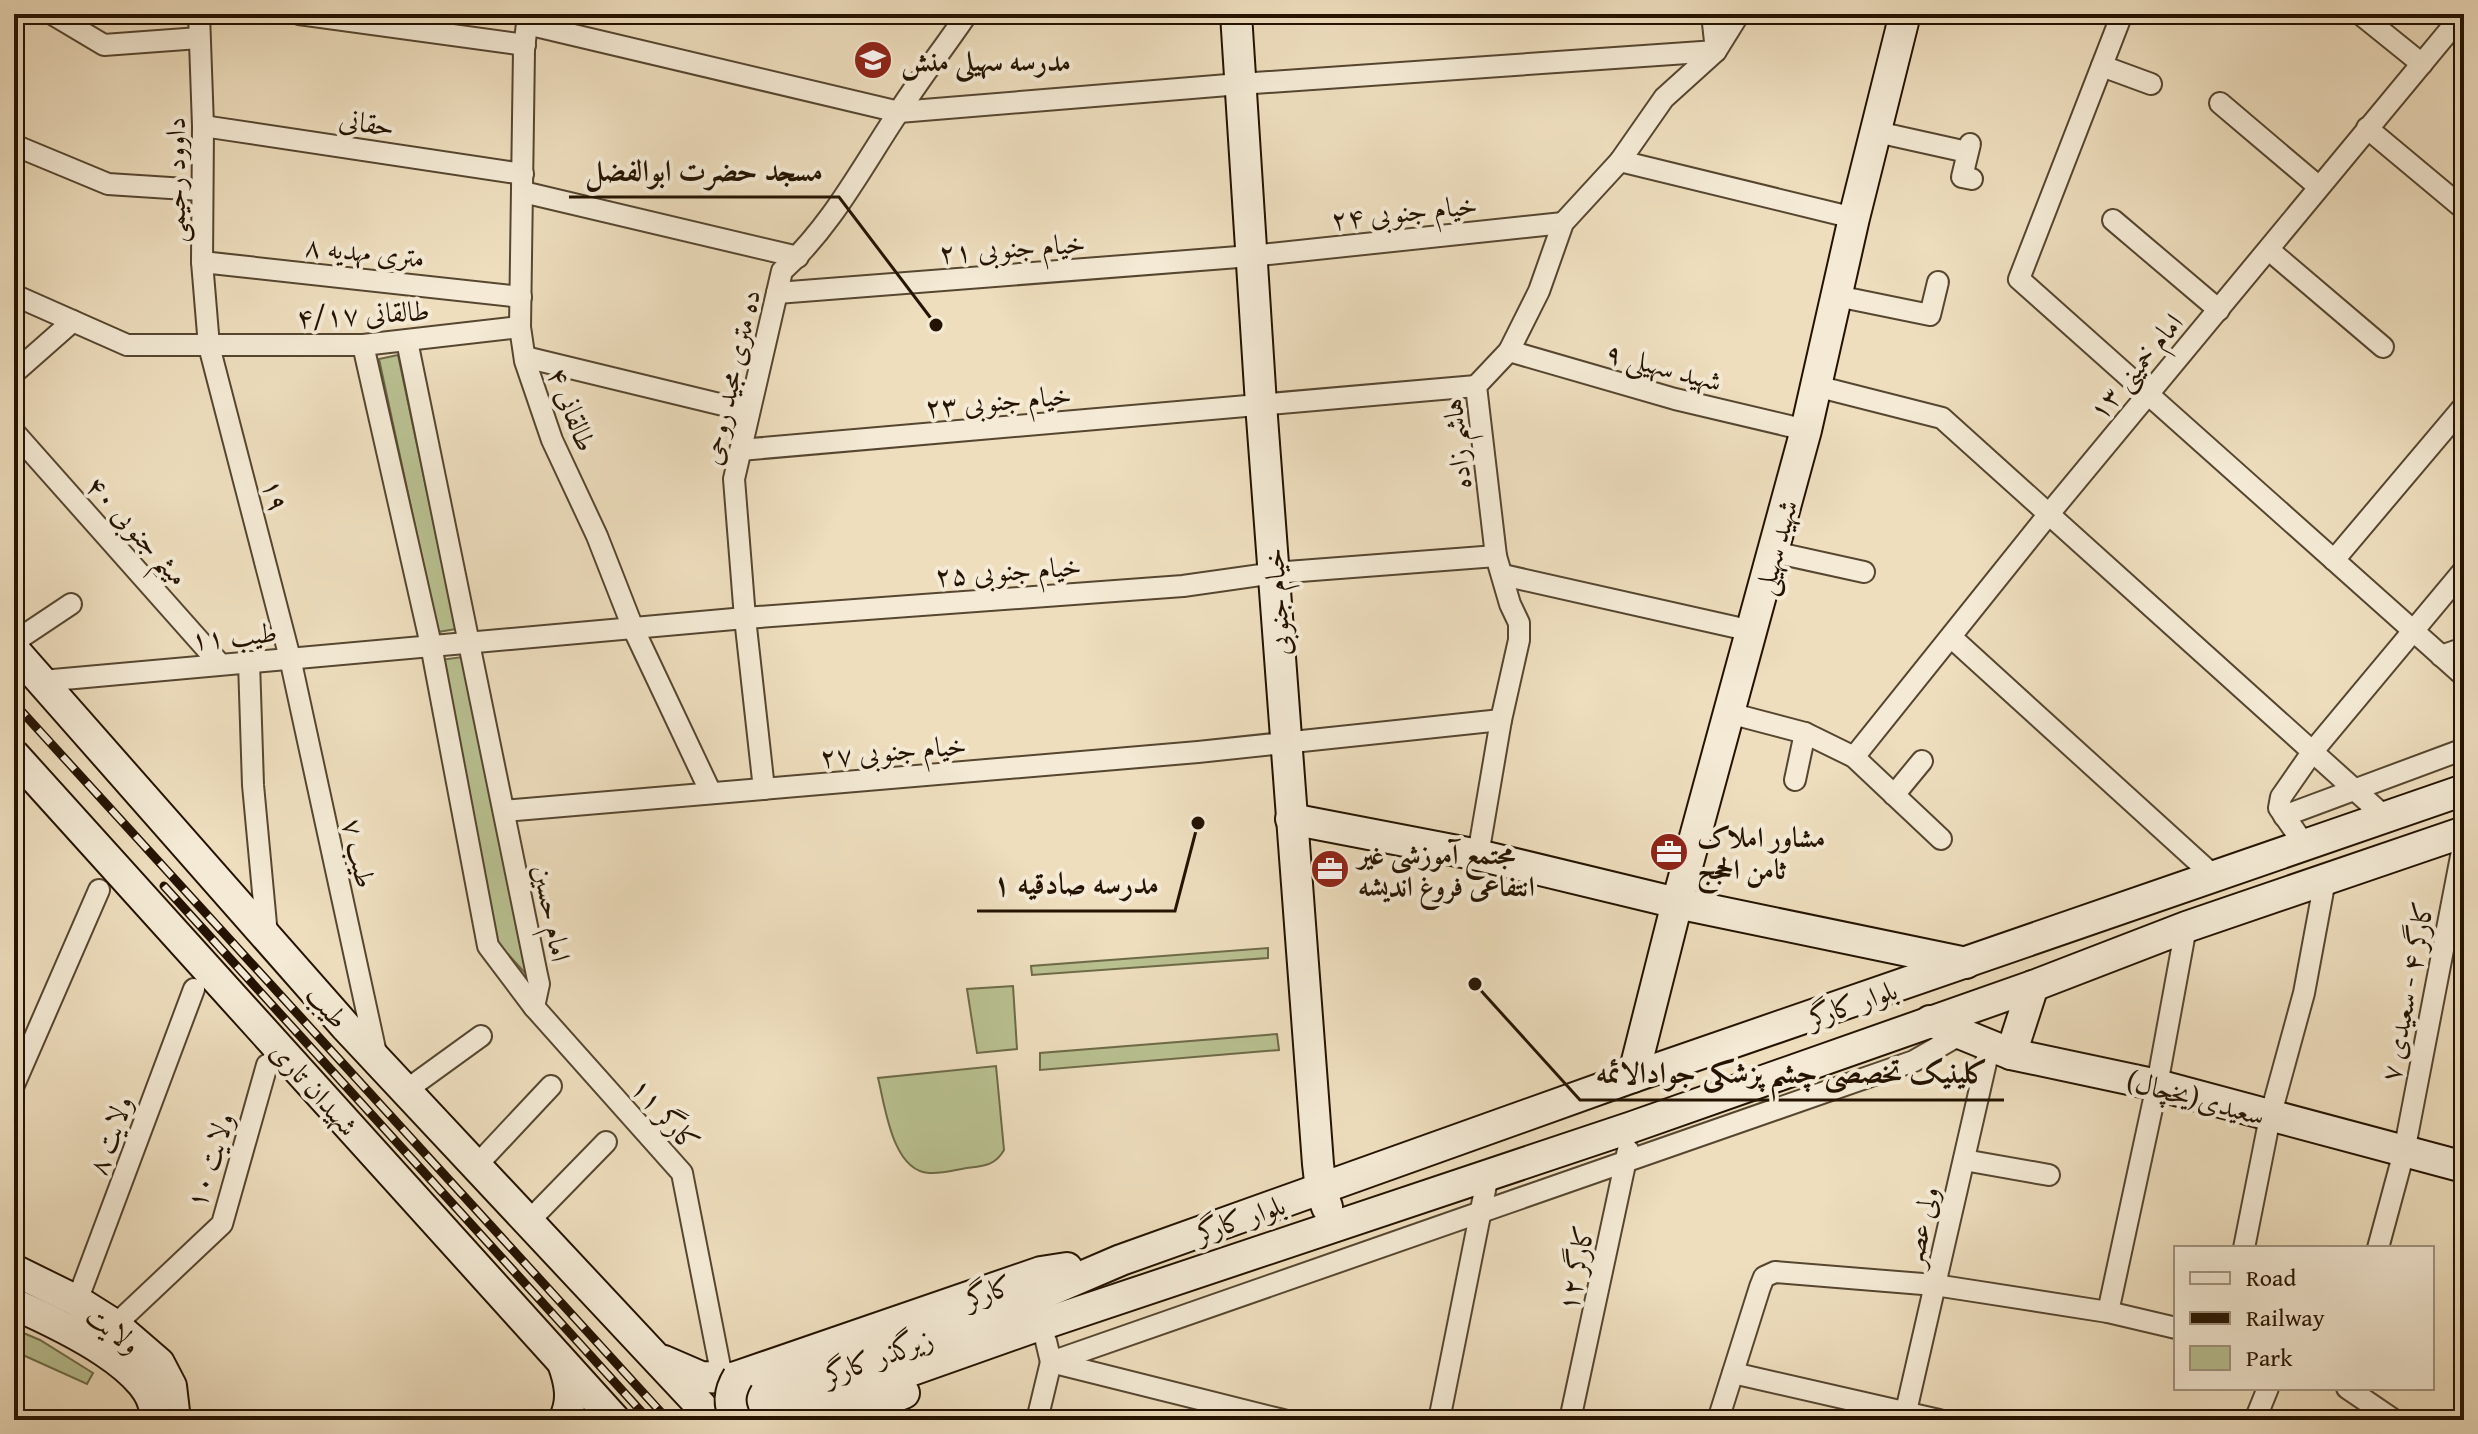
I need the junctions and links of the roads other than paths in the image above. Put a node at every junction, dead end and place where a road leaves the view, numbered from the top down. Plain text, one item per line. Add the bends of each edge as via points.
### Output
1 (52, 14) edge
2 (199, 14) edge
3 (299, 14) edge
4 (967, 14) edge
5 (1236, 14) edge
6 (1712, 14) edge
7 (1739, 14) edge
8 (1905, 14) edge
9 (2122, 14) edge
10 (2360, 14) edge
11 (2463, 14) edge
12 (527, 28) edge
13 (199, 38) junction
14 (1716, 51) junction
15 (2422, 64) junction
16 (2102, 66) junction
17 (1240, 84) junction
18 (2151, 84) dead end
19 (2220, 103) dead end
20 (899, 112) junction
21 (203, 126) junction
22 (2367, 128) junction
23 (1877, 132) junction
24 (14, 145) edge
25 (1620, 161) junction
26 (1972, 179) dead end
27 (523, 183) junction
28 (2319, 187) junction
29 (201, 190) junction
30 (2464, 209) edge
31 (1854, 218) junction
32 (2113, 220) dead end
33 (1563, 223) junction
34 (2269, 250) junction
35 (1251, 256) junction
36 (798, 257) junction
37 (202, 262) junction
38 (1938, 282) dead end
39 (777, 293) junction
40 (14, 295) edge
41 (1837, 296) junction
42 (521, 297) junction
43 (2219, 310) junction
44 (73, 321) junction
45 (520, 327) junction
46 (407, 341) junction
47 (363, 345) junction
48 (209, 346) junction
49 (2383, 347) dead end
50 (1509, 351) junction
51 (525, 357) junction
52 (14, 373) edge
53 (1476, 386) junction
54 (1816, 386) junction
55 (2146, 395) junction
56 (1261, 404) junction
57 (2464, 406) edge
58 (748, 411) junction
59 (1806, 430) junction
60 (14, 432) edge
61 (740, 450) junction
62 (2048, 515) junction
63 (1773, 552) junction
64 (2334, 560) junction
65 (1500, 565) junction
66 (2464, 570) edge
67 (1864, 572) dead end
68 (1274, 573) junction
69 (71, 604) dead end
70 (745, 618) junction
71 (633, 628) junction
72 (1752, 631) junction
73 (2413, 631) junction
74 (1951, 637) junction
75 (14, 642) edge
76 (470, 642) junction
77 (431, 645) junction
78 (2464, 648) edge
79 (14, 650) edge
80 (2441, 656) junction
81 (290, 658) junction
82 (249, 662) junction
83 (220, 664) junction
84 (2464, 676) edge
85 (42, 681) junction
86 (1729, 713) junction
87 (1501, 720) junction
88 (1805, 733) junction
89 (1285, 741) junction
90 (2464, 749) edge
91 (2313, 751) junction
92 (14, 755) edge
93 (1854, 757) junction
94 (1922, 761) dead end
95 (1795, 780) dead end
96 (764, 789) junction
97 (2355, 789) junction
98 (2464, 790) edge
99 (711, 793) junction
100 (1894, 795) junction
101 (504, 811) junction
102 (2284, 816) junction
103 (2385, 817) junction
104 (1291, 819) junction
105 (2464, 832) edge
106 (1941, 839) dead end
107 (2464, 841) edge
108 (2304, 844) junction
109 (1478, 855) junction
110 (2216, 878) junction
111 (2325, 880) junction
112 (99, 890) dead end
113 (1677, 903) junction
114 (2186, 927) junction
115 (267, 935) junction
116 (1969, 963) junction
117 (2033, 986) junction
118 (194, 989) dead end
119 (534, 1007) junction
120 (1930, 1021) junction
121 (1961, 1034) junction
122 (481, 1036) dead end
123 (2000, 1050) junction
124 (377, 1061) junction
125 (267, 1065) dead end
126 (1633, 1077) junction
127 (14, 1085) edge
128 (2157, 1085) junction
129 (551, 1086) dead end
130 (405, 1091) junction
131 (2270, 1117) junction
132 (1632, 1127) junction
133 (606, 1142) dead end
134 (2404, 1152) junction
135 (1964, 1160) junction
136 (1627, 1161) junction
137 (476, 1166) junction
138 (2464, 1167) edge
139 (1488, 1175) junction
140 (2049, 1175) dead end
141 (1321, 1190) junction
142 (1481, 1212) junction
143 (528, 1222) junction
144 (1334, 1227) junction
145 (2244, 1246) edge
146 (2379, 1246) edge
147 (1121, 1260) junction
148 (14, 1270) edge
149 (1935, 1285) junction
150 (77, 1301) junction
151 (14, 1304) edge
152 (2108, 1312) junction
153 (115, 1325) junction
154 (2174, 1328) edge
155 (1035, 1334) junction
156 (652, 1354) junction
157 (563, 1363) junction
158 (150, 1371) junction
159 (1733, 1373) junction
160 (2267, 1390) edge
161 (2349, 1390) edge
162 (730, 1400) edge
163 (860, 1413) edge
164 (1905, 1416) edge
165 (2384, 1418) edge
166 (155, 1420) edge
167 (173, 1420) edge
168 (564, 1420) edge
169 (614, 1420) edge
170 (771, 1420) edge
171 (834, 1420) edge
172 (1037, 1420) edge
173 (1283, 1420) edge
174 (1439, 1420) edge
175 (1570, 1420) edge
176 (1718, 1420) edge
177 (1939, 1420) edge
178 (2255, 1420) edge

1 - 13 street via 104,45
2 - 13 street, داوود رحیمی
3 - 12 street
4 - 20 street, ده متری مجید روحی
5 - 17 street, خیام جنوبی
6 - 14 street
7 - 14 street, هاشم زاده
8 - 23 street, شهید سهیلی
9 - 16 street
10 - 15 street
11 - 15 street, امام خمینی ۱۳
12 - 20 street
12 - 27 street, طالقانی ۴
13 - 21 street, داوود رحیمی
14 - 17 street
14 - 25 street, هاشم زاده via 1664,98
15 - 22 street, امام خمینی ۱۳
16 - 18 street
16 - 55 street via 2019,279
17 - 20 street
17 - 35 street, خیام جنوبی
19 - 28 street
20 - 36 street, ده متری مجید روحی via 840,204
21 - 27 street, حقانی
21 - 29 street, داوود رحیمی
22 - 28 street, امام خمینی ۱۳
22 - 30 street
23 - 26 street via 1968,148 1962,177
23 - 31 street, شهید سهیلی
24 - 29 street via 108,184
25 - 31 street
25 - 33 street, هاشم زاده
27 - 36 street, حقانی via 656,224
27 - 42 street, طالقانی ۴
28 - 34 street, امام خمینی ۱۳
29 - 37 street, داوود رحیمی
31 - 41 street, شهید سهیلی
32 - 43 street
33 - 35 street, خیام جنوبی ۲۴
33 - 50 street, هاشم زاده via 1539,291
34 - 43 street, امام خمینی ۱۳
34 - 49 street
35 - 39 street, خیام جنوبی ۲۱
35 - 56 street, خیام جنوبی
36 - 39 street, ده متری مجید روحی via 782,271
37 - 42 street, ۸ متری مهدیه
37 - 48 street, داوود رحیمی
38 - 41 street via 1930,315
39 - 58 street, ده متری مجید روحی
40 - 44 street, طالقانی ۴/۱۷
41 - 54 street, شهید سهیلی
42 - 45 street, طالقانی ۴
43 - 55 street, امام خمینی ۱۳
44 - 48 street, طالقانی ۴/۱۷ via 127,345
44 - 52 street
45 - 46 street, طالقانی ۴/۱۷
45 - 51 street, طالقانی ۴
46 - 47 street, طالقانی ۴/۱۷
46 - 76 street, امام حسین
47 - 48 street, طالقانی ۴/۱۷
47 - 77 street, امام حسین
48 - 81 street, ۱۹
50 - 53 street, هاشم زاده
50 - 59 street, شهید سهیلی ۹
51 - 58 street
51 - 71 street, طالقانی ۴ via 552,440
53 - 56 street, خیام جنوبی ۲۳
53 - 65 street, هاشم زاده
54 - 59 street, شهید سهیلی
54 - 62 street via 1942,418
55 - 62 street, امام خمینی ۱۳
55 - 64 street
56 - 61 street, خیام جنوبی ۲۳
56 - 68 street, خیام جنوبی
57 - 64 street
58 - 61 street, ده متری مجید روحی
59 - 63 street, شهید سهیلی
60 - 83 street, میثم جنوبی ۴۰
61 - 70 street, ده متری مجید روحی via 734,479
62 - 74 street, امام خمینی ۱۳
62 - 91 street
63 - 67 street
63 - 72 street, شهید سهیلی
64 - 73 street
65 - 68 street, خیام جنوبی ۲۵
65 - 72 street, خیام جنوبی ۲۵
65 - 87 street, هاشم زاده via 1519,623
66 - 73 street
68 - 70 street, خیام جنوبی ۲۵ via 1183,586
68 - 89 street, خیام جنوبی
69 - 75 street
70 - 71 street, خیام جنوبی ۲۵
70 - 96 street, ده متری مجید روحی
71 - 76 street, طیب ۱۱
71 - 99 street, طالقانی ۴
72 - 86 street, شهید سهیلی
73 - 80 street
73 - 91 street
74 - 93 street, امام خمینی ۱۳
74 - 110 street
76 - 77 street, طیب ۱۱
76 - 101 street, امام حسین
77 - 81 street, طیب ۱۱
77 - 119 street, امام حسین via 488,946
78 - 80 street
79 - 85 street, طیب
80 - 84 street
81 - 82 street, طیب ۱۱
81 - 124 street, طیب ۷
82 - 83 street, طیب ۱۱
82 - 115 street via 253,785
83 - 85 street, طیب ۱۱
85 - 115 street, طیب
86 - 88 street
86 - 113 street, شهید سهیلی
87 - 89 street, خیام جنوبی ۲۷
87 - 109 street, هاشم زاده
88 - 93 street
88 - 95 street
89 - 96 street, خیام جنوبی ۲۷
89 - 104 street, خیام جنوبی
90 - 97 street
91 - 97 street
91 - 102 street via 2281,797
92 - 157 street, شهیدان تاری
93 - 100 street
94 - 100 street
96 - 99 street, خیام جنوبی ۲۷
97 - 102 street
97 - 103 street
98 - 103 street, بلوار کارگر
99 - 101 street, خیام جنوبی ۲۷
100 - 106 street
101 - 119 street, امام حسین via 539,984
102 - 108 street
103 - 108 street, بلوار کارگر
104 - 109 street
104 - 141 street, خیام جنوبی
105 - 111 street, بلوار کارگر
107 - 134 street, کارگر ۴ - سعیدی ۷
108 - 110 street, بلوار کارگر
109 - 113 street
110 - 116 street, بلوار کارگر
111 - 114 street, بلوار کارگر
111 - 131 street via 2304,993
112 - 127 street
113 - 116 street
113 - 126 street, شهید سهیلی
114 - 117 street, بلوار کارگر
114 - 128 street
115 - 124 street, طیب
116 - 126 street, بلوار کارگر
117 - 120 street, بلوار کارگر
117 - 123 street
118 - 150 street, ولایت ۸
119 - 162 street, کارگر ۱۱ via 682,1173
120 - 121 street, سعیدی(یخچال)
120 - 132 street, بلوار کارگر
121 - 123 street, سعیدی(یخچال)
121 - 136 street via 1914,1061
122 - 130 street
123 - 128 street, سعیدی(یخچال)
123 - 135 street, ولی عصر
124 - 130 street, طیب
125 - 153 street, ولایت ۱۰ via 222,1224
126 - 141 street, بلوار کارگر
128 - 131 street, سعیدی(یخچال)
128 - 152 street
129 - 137 street
130 - 137 street, طیب
131 - 134 street, سعیدی(یخچال)
131 - 145 street
132 - 136 street, کارگر ۱۲
132 - 139 street, بلوار کارگر
133 - 143 street
134 - 138 street, سعیدی(یخچال)
134 - 146 street, کارگر ۴ - سعیدی ۷
135 - 140 street
135 - 149 street, ولی عصر
136 - 142 street
136 - 175 street, کارگر ۱۲
137 - 143 street, طیب
139 - 142 street
139 - 144 street, بلوار کارگر
141 - 144 street, خیام جنوبی
141 - 147 street, بلوار کارگر
142 - 155 street
142 - 174 street
143 - 156 street, طیب
144 - 155 street, بلوار کارگر via 1071,1315
147 - 155 street, بلوار کارگر
147 - 162 street, کارگر via 1041,1272
148 - 150 street, ولایت
149 - 152 street
149 - 159 street via 1775,1272 1764,1277
149 - 164 street, ولی عصر
150 - 153 street, ولایت
151 - 158 street, ولایت
152 - 154 street
153 - 158 street, ولایت
155 - 162 street, زیرگذر کارگر
155 - 163 street
155 - 170 street, زیرگذر کارگر
155 - 172 street
155 - 173 street
156 - 162 street via 701,1377
156 - 162 street, طیب via 691,1395
157 - 168 street via 570,1395
157 - 169 street, شهیدان تاری
158 - 166 street, ولایت
158 - 167 street, ولایت via 171,1386
159 - 164 street
159 - 176 street
160 - 178 street
161 - 165 street
163 - 171 street
164 - 177 street
166 - 167 street

